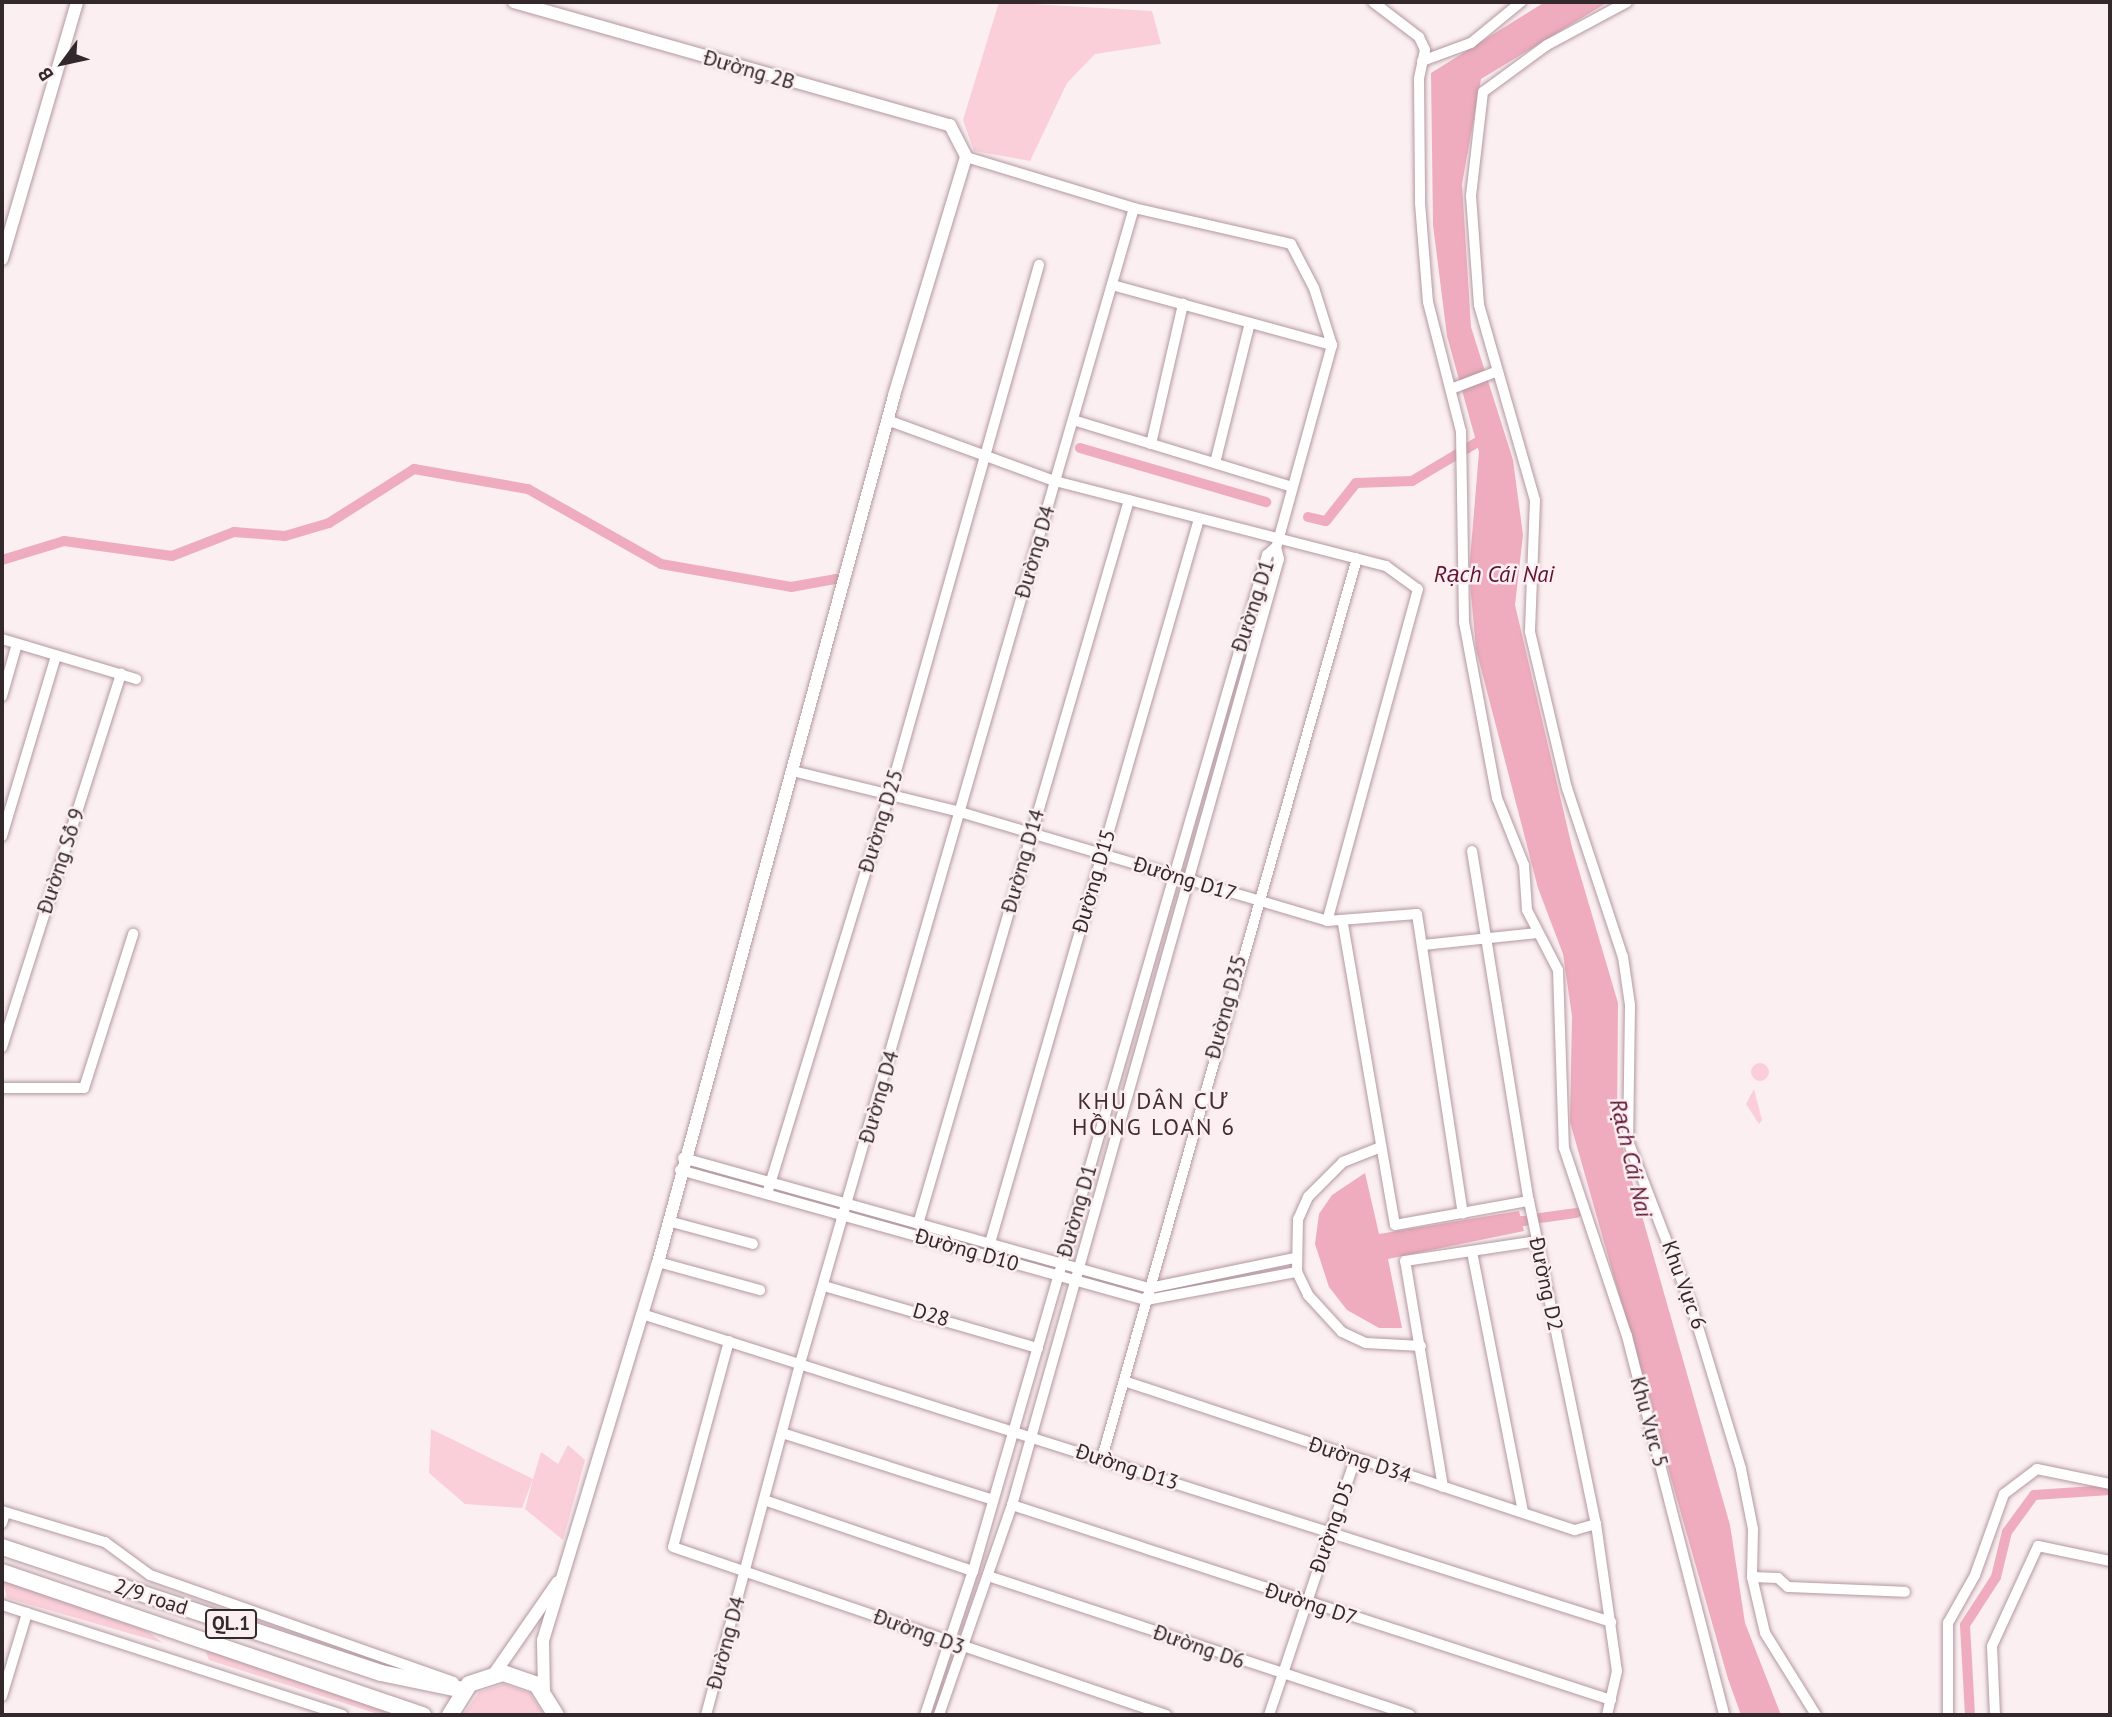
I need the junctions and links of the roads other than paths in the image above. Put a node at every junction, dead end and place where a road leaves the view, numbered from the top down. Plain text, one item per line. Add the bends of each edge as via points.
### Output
1 (77, 2) edge
2 (514, 2) edge
3 (1373, 2) edge
4 (1521, 2) edge
5 (1627, 2) edge
6 (1422, 61) junction
7 (966, 157) junction
8 (1134, 208) junction
9 (2, 259) edge
10 (1039, 265) dead end
11 (1112, 285) junction
12 (1183, 304) junction
13 (1250, 323) junction
14 (1332, 345) junction
15 (1494, 372) junction
16 (1455, 387) junction
17 (887, 420) junction
18 (1073, 420) junction
19 (1151, 444) junction
20 (984, 457) junction
21 (1215, 463) junction
22 (1055, 481) junction
23 (1289, 486) junction
24 (1129, 500) junction
25 (1199, 519) junction
26 (1277, 543) junction
27 (1357, 558) junction
28 (2, 639) edge
29 (17, 644) junction
30 (56, 656) junction
31 (121, 674) junction
32 (136, 679) dead end
33 (2, 696) edge
34 (793, 771) junction
35 (889, 796) junction
36 (960, 812) junction
37 (1031, 833) junction
38 (2, 836) edge
39 (1472, 851) dead end
40 (1101, 854) junction
41 (1172, 873) junction
42 (1186, 877) junction
43 (1255, 900) junction
44 (1327, 921) junction
45 (1343, 923) junction
46 (1536, 933) junction
47 (133, 934) dead end
48 (1487, 939) junction
49 (1423, 945) junction
50 (2, 1047) edge
51 (2, 1088) edge
52 (1381, 1147) junction
53 (682, 1164) junction
54 (769, 1188) junction
55 (1529, 1201) junction
56 (847, 1210) junction
57 (1463, 1213) junction
58 (668, 1221) junction
59 (918, 1224) junction
60 (1536, 1241) junction
61 (990, 1243) junction
62 (753, 1244) dead end
63 (1472, 1252) junction
64 (1295, 1258) junction
65 (658, 1262) junction
66 (1062, 1265) junction
67 (1078, 1269) junction
68 (1297, 1272) junction
69 (1059, 1276) junction
70 (1074, 1280) junction
71 (824, 1286) junction
72 (1150, 1288) junction
73 (760, 1290) dead end
74 (1147, 1300) junction
75 (642, 1314) junction
76 (729, 1341) junction
77 (1420, 1346) junction
78 (1038, 1348) junction
79 (801, 1360) junction
80 (1124, 1381) junction
81 (1014, 1429) junction
82 (782, 1433) junction
83 (1031, 1436) junction
84 (1102, 1458) junction
85 (1355, 1459) junction
86 (2110, 1484) edge
87 (1443, 1487) junction
88 (764, 1500) junction
89 (993, 1500) junction
90 (1012, 1505) junction
91 (1523, 1512) junction
92 (3, 1516) edge
93 (1596, 1524) junction
94 (1331, 1533) junction
95 (2, 1547) edge
96 (2110, 1561) edge
97 (566, 1570) junction
98 (745, 1571) junction
99 (973, 1571) junction
100 (2, 1572) edge
101 (988, 1576) junction
102 (1752, 1577) junction
103 (1905, 1592) dead end
104 (1306, 1603) junction
105 (2, 1605) edge
106 (27, 1613) junction
107 (1611, 1622) junction
108 (948, 1641) junction
109 (962, 1648) junction
110 (494, 1674) junction
111 (1281, 1675) junction
112 (466, 1687) junction
113 (544, 1691) junction
114 (2, 1696) edge
115 (1611, 1700) junction
116 (343, 1715) edge
117 (423, 1715) edge
118 (450, 1715) edge
119 (556, 1715) edge
120 (706, 1715) edge
121 (925, 1715) edge
122 (939, 1715) edge
123 (1166, 1715) edge
124 (1269, 1715) edge
125 (1410, 1715) edge
126 (1607, 1715) edge
127 (1724, 1715) edge
128 (1816, 1715) edge
129 (1948, 1715) edge
130 (1995, 1715) edge

1 - 9 street
2 - 7 street, Đường 2B via 950,125
3 - 6 street via 1419,37
4 - 6 street via 1471,43
5 - 15 street, Khu Vực 6 via 1547,45 1483,92 1474,133 1472,236 1479,305
6 - 16 street, Khu Vực 5 via 1420,203 1428,302
7 - 8 street
7 - 17 street
8 - 11 street, Đường D4
8 - 14 street via 1291,244 1314,288
10 - 20 street, Đường D25
11 - 12 street
11 - 18 street, Đường D4
12 - 13 street
12 - 19 street
13 - 14 street
13 - 21 street
14 - 23 street
15 - 16 street
15 - 102 street, Khu Vực 6 via 1528,468 1536,526 1530,632 1569,795 1623,957 1630,1005 1628,1141 1695,1317 1741,1469 1753,1529
16 - 46 street, Khu Vực 5 via 1465,481 1464,622 1497,798 1519,845 1527,909
17 - 20 street
17 - 34 street
18 - 19 street
18 - 22 street, Đường D4
19 - 21 street
20 - 22 street
20 - 35 street, Đường D25
21 - 23 street
22 - 24 street
22 - 36 street, Đường D4
23 - 26 street
24 - 25 street
24 - 37 street, Đường D14
25 - 26 street
25 - 40 street, Đường D15
26 - 27 street
26 - 41 street, Đường D1 via 1266,555
26 - 42 street, Đường D1 via 1279,559
27 - 43 street, Đường D35
27 - 44 street via 1404,574 1418,589
28 - 29 street
29 - 30 street
29 - 33 street
30 - 31 street
30 - 38 street
31 - 32 street
31 - 50 street, Đường Số 9
34 - 35 street, Đường D17
34 - 53 street
35 - 36 street, Đường D17
35 - 54 street, Đường D25
36 - 37 street, Đường D17
36 - 56 street, Đường D4
37 - 40 street, Đường D17
37 - 59 street, Đường D14
39 - 48 street, Đường D2
40 - 41 street, Đường D17
40 - 61 street, Đường D15
41 - 42 street, Đường D17
41 - 66 street, Đường D1
42 - 43 street, Đường D17
42 - 67 street, Đường D1
43 - 44 street, Đường D17
43 - 72 street, Đường D35
44 - 45 street, Đường D17
45 - 49 street, Đường D17 via 1417,915
45 - 52 street
46 - 48 street
46 - 127 street, Khu Vực 5 via 1558,970 1562,1133 1627,1336
47 - 51 street via 84,1088
48 - 49 street
48 - 55 street, Đường D2
49 - 57 street
52 - 57 street via 1395,1225
52 - 64 street via 1343,1161 1308,1197 1298,1219
53 - 54 street, Đường D10
53 - 58 street
54 - 56 street, Đường D10
55 - 57 street
55 - 60 street, Đường D2
56 - 59 street, Đường D10
56 - 69 street, Đường D10
56 - 71 street, Đường D4
58 - 62 street
58 - 65 street
59 - 61 street, Đường D10
60 - 63 street
60 - 93 street, Đường D2
61 - 66 street, Đường D10
63 - 77 street via 1405,1261
63 - 91 street
64 - 68 street
64 - 72 street, Đường D10
65 - 73 street
65 - 75 street
66 - 67 street, Đường D10
66 - 69 street, Đường D1
67 - 70 street, Đường D1
67 - 72 street, Đường D10
68 - 74 street, Đường D10
68 - 77 street via 1308,1296 1342,1332 1366,1343
69 - 70 street, Đường D10
69 - 78 street, Đường D1
70 - 74 street, Đường D10
70 - 83 street, Đường D1
71 - 78 street, D28
71 - 79 street, Đường D4
72 - 74 street, Đường D35
74 - 80 street, Đường D35
75 - 76 street, Đường D13
75 - 97 street
76 - 79 street, Đường D13
76 - 98 street, Đường D3 via 673,1546
77 - 87 street
78 - 81 street, Đường D1
79 - 81 street, Đường D13
79 - 82 street, Đường D4
80 - 84 street, Đường D35
80 - 85 street, Đường D34
81 - 83 street, Đường D13
81 - 89 street, Đường D1
82 - 88 street, Đường D4
82 - 89 street
83 - 84 street, Đường D13
83 - 90 street, Đường D1
84 - 94 street, Đường D13
85 - 87 street, Đường D34
85 - 94 street, Đường D5
86 - 129 street via 2037,1469 2004,1494 1975,1575 1948,1623
87 - 91 street, Đường D34
88 - 98 street, Đường D4
88 - 99 street
89 - 99 street, Đường D1
90 - 101 street, Đường D1
90 - 104 street, Đường D7
91 - 93 street, Đường D34 via 1575,1531
92 - 112 street via 105,1542 150,1575
93 - 107 street, Đường D2
94 - 104 street, Đường D5
94 - 107 street, Đường D13
95 - 112 highway, 2/9 road / QL.1 via 381,1673
96 - 130 street via 2038,1546 1992,1646
97 - 110 street
97 - 113 street via 541,1651
98 - 108 street, Đường D3
98 - 120 street, Đường D4
99 - 108 street, Đường D1
100 - 117 highway, 2/9 road / QL.1
101 - 109 street, Đường D1
101 - 111 street, Đường D6
102 - 103 street via 1778,1578 1788,1587
102 - 128 street, Khu Vực 6 via 1765,1633
104 - 111 street, Đường D5
104 - 115 street, Đường D7
105 - 106 street
106 - 114 street
106 - 116 street
107 - 115 street, Đường D2 via 1617,1671
108 - 109 street, Đường D3
108 - 121 street, Đường D1
109 - 122 street, Đường D1
109 - 123 street, Đường D3
110 - 112 highway
110 - 113 highway via 521,1676
111 - 124 street, Đường D5
111 - 125 street, Đường D6
112 - 118 highway
113 - 119 highway
115 - 126 street, Đường D2

